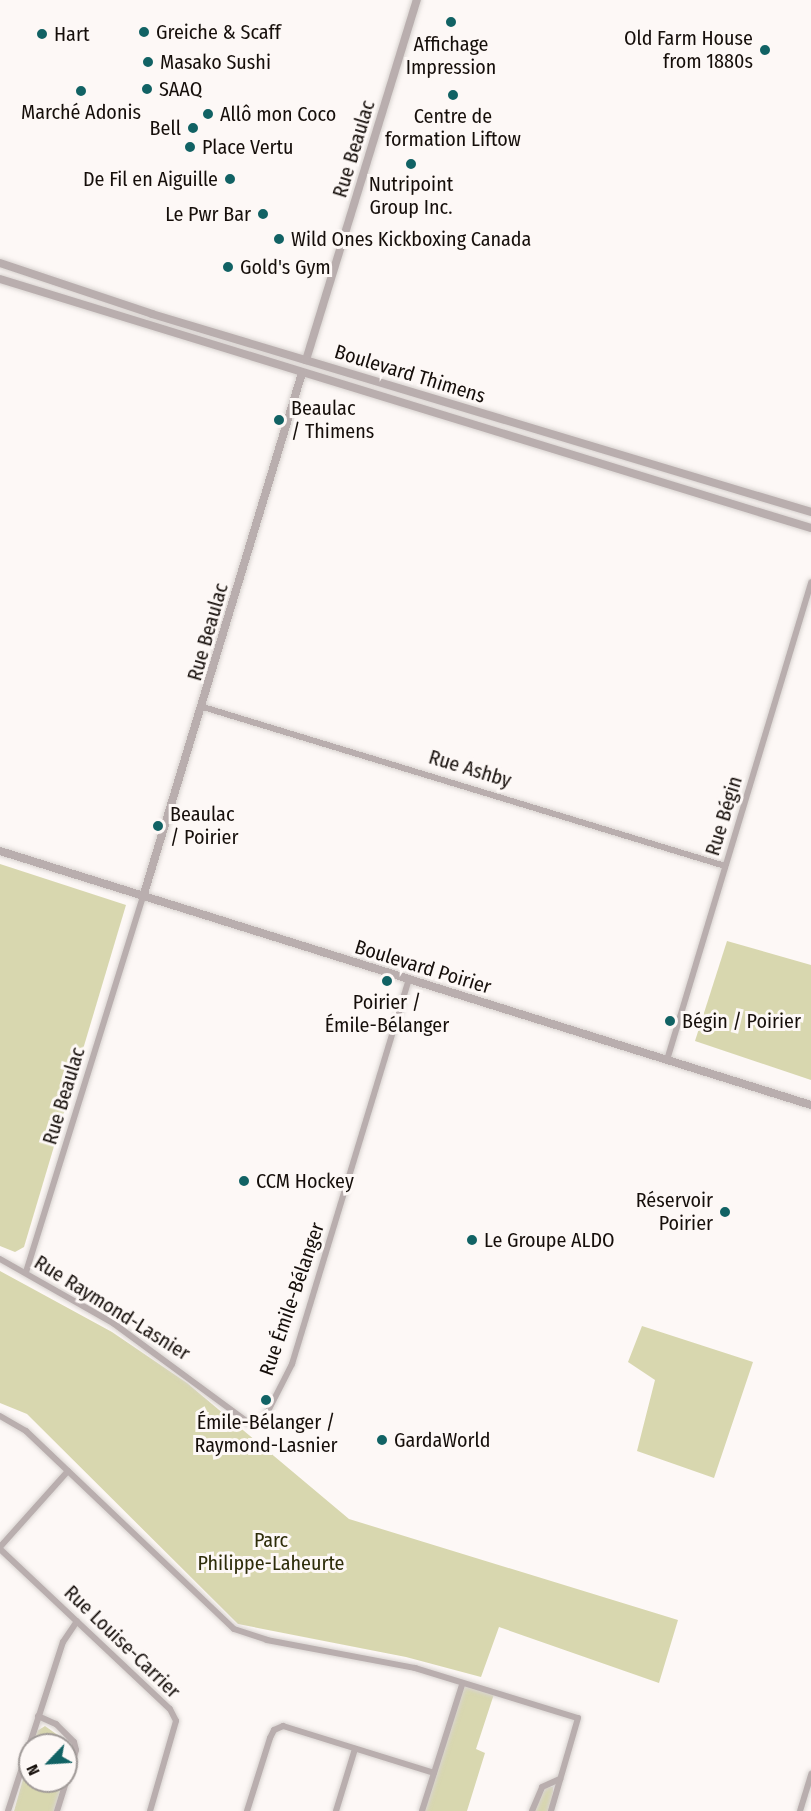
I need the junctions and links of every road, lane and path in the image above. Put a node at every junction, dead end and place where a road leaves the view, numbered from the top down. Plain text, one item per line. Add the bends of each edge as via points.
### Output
1 (417, 0) edge
2 (0, 263) edge
3 (0, 279) edge
4 (306, 360) junction
5 (302, 373) junction
6 (637, 460) junction
7 (633, 474) junction
8 (732, 489) junction
9 (728, 502) junction
10 (811, 512) edge
11 (811, 528) edge
12 (811, 582) edge
13 (204, 707) junction
14 (0, 853) edge
15 (725, 866) junction
16 (143, 897) junction
17 (409, 980) junction
18 (666, 1060) junction
19 (811, 1105) edge
20 (0, 1259) edge
21 (26, 1272) junction
22 (0, 1416) edge
23 (264, 1419) joint
24 (68, 1471) junction
25 (0, 1548) edge
26 (77, 1621) junction
27 (462, 1685) junction
28 (38, 1716) junction
29 (355, 1749) junction
30 (434, 1773) junction
31 (811, 1774) edge
32 (560, 1779) junction
33 (8, 1811) edge
34 (57, 1811) edge
35 (150, 1811) edge
36 (248, 1811) edge
37 (336, 1811) edge
38 (422, 1811) edge
39 (532, 1811) edge
40 (551, 1811) edge
41 (800, 1811) edge

1 - 4 street, Rue Beaulac
2 - 4 street, Boulevard Thimens
3 - 5 street, Boulevard Thimens
4 - 5 street, Rue Beaulac
4 - 6 street, Boulevard Thimens
5 - 7 street, Boulevard Thimens
5 - 13 street, Rue Beaulac
6 - 7 street
6 - 8 street, Boulevard Thimens
7 - 9 street, Boulevard Thimens
8 - 9 street
8 - 10 street, Boulevard Thimens
9 - 11 street, Boulevard Thimens
12 - 15 street, Rue Bégin
13 - 15 street, Rue Ashby
13 - 16 street, Rue Beaulac
14 - 16 street, Boulevard Poirier
15 - 18 street, Rue Bégin
16 - 17 street, Boulevard Poirier
16 - 21 street, Rue Beaulac
17 - 18 street, Boulevard Poirier
17 - 23 street, Rue Émile-Bélanger via 292,1364
18 - 19 street, Boulevard Poirier
20 - 21 street, Rue Raymond-Lasnier
21 - 23 street, Rue Raymond-Lasnier via 149,1347 249,1423
22 - 24 street via 26,1431
24 - 25 street
24 - 27 street via 234,1629 267,1640 415,1668
25 - 26 street, Rue Louise-Carrier
26 - 28 street via 63,1642
26 - 35 street, Rue Louise-Carrier via 170,1709 176,1721
27 - 30 street
27 - 32 street via 578,1718
28 - 33 street
28 - 34 street via 56,1724 74,1742 76,1750
29 - 30 street
29 - 36 street via 283,1726 274,1730
29 - 37 street
30 - 38 street
31 - 41 street
32 - 39 street via 542,1787
32 - 40 street

